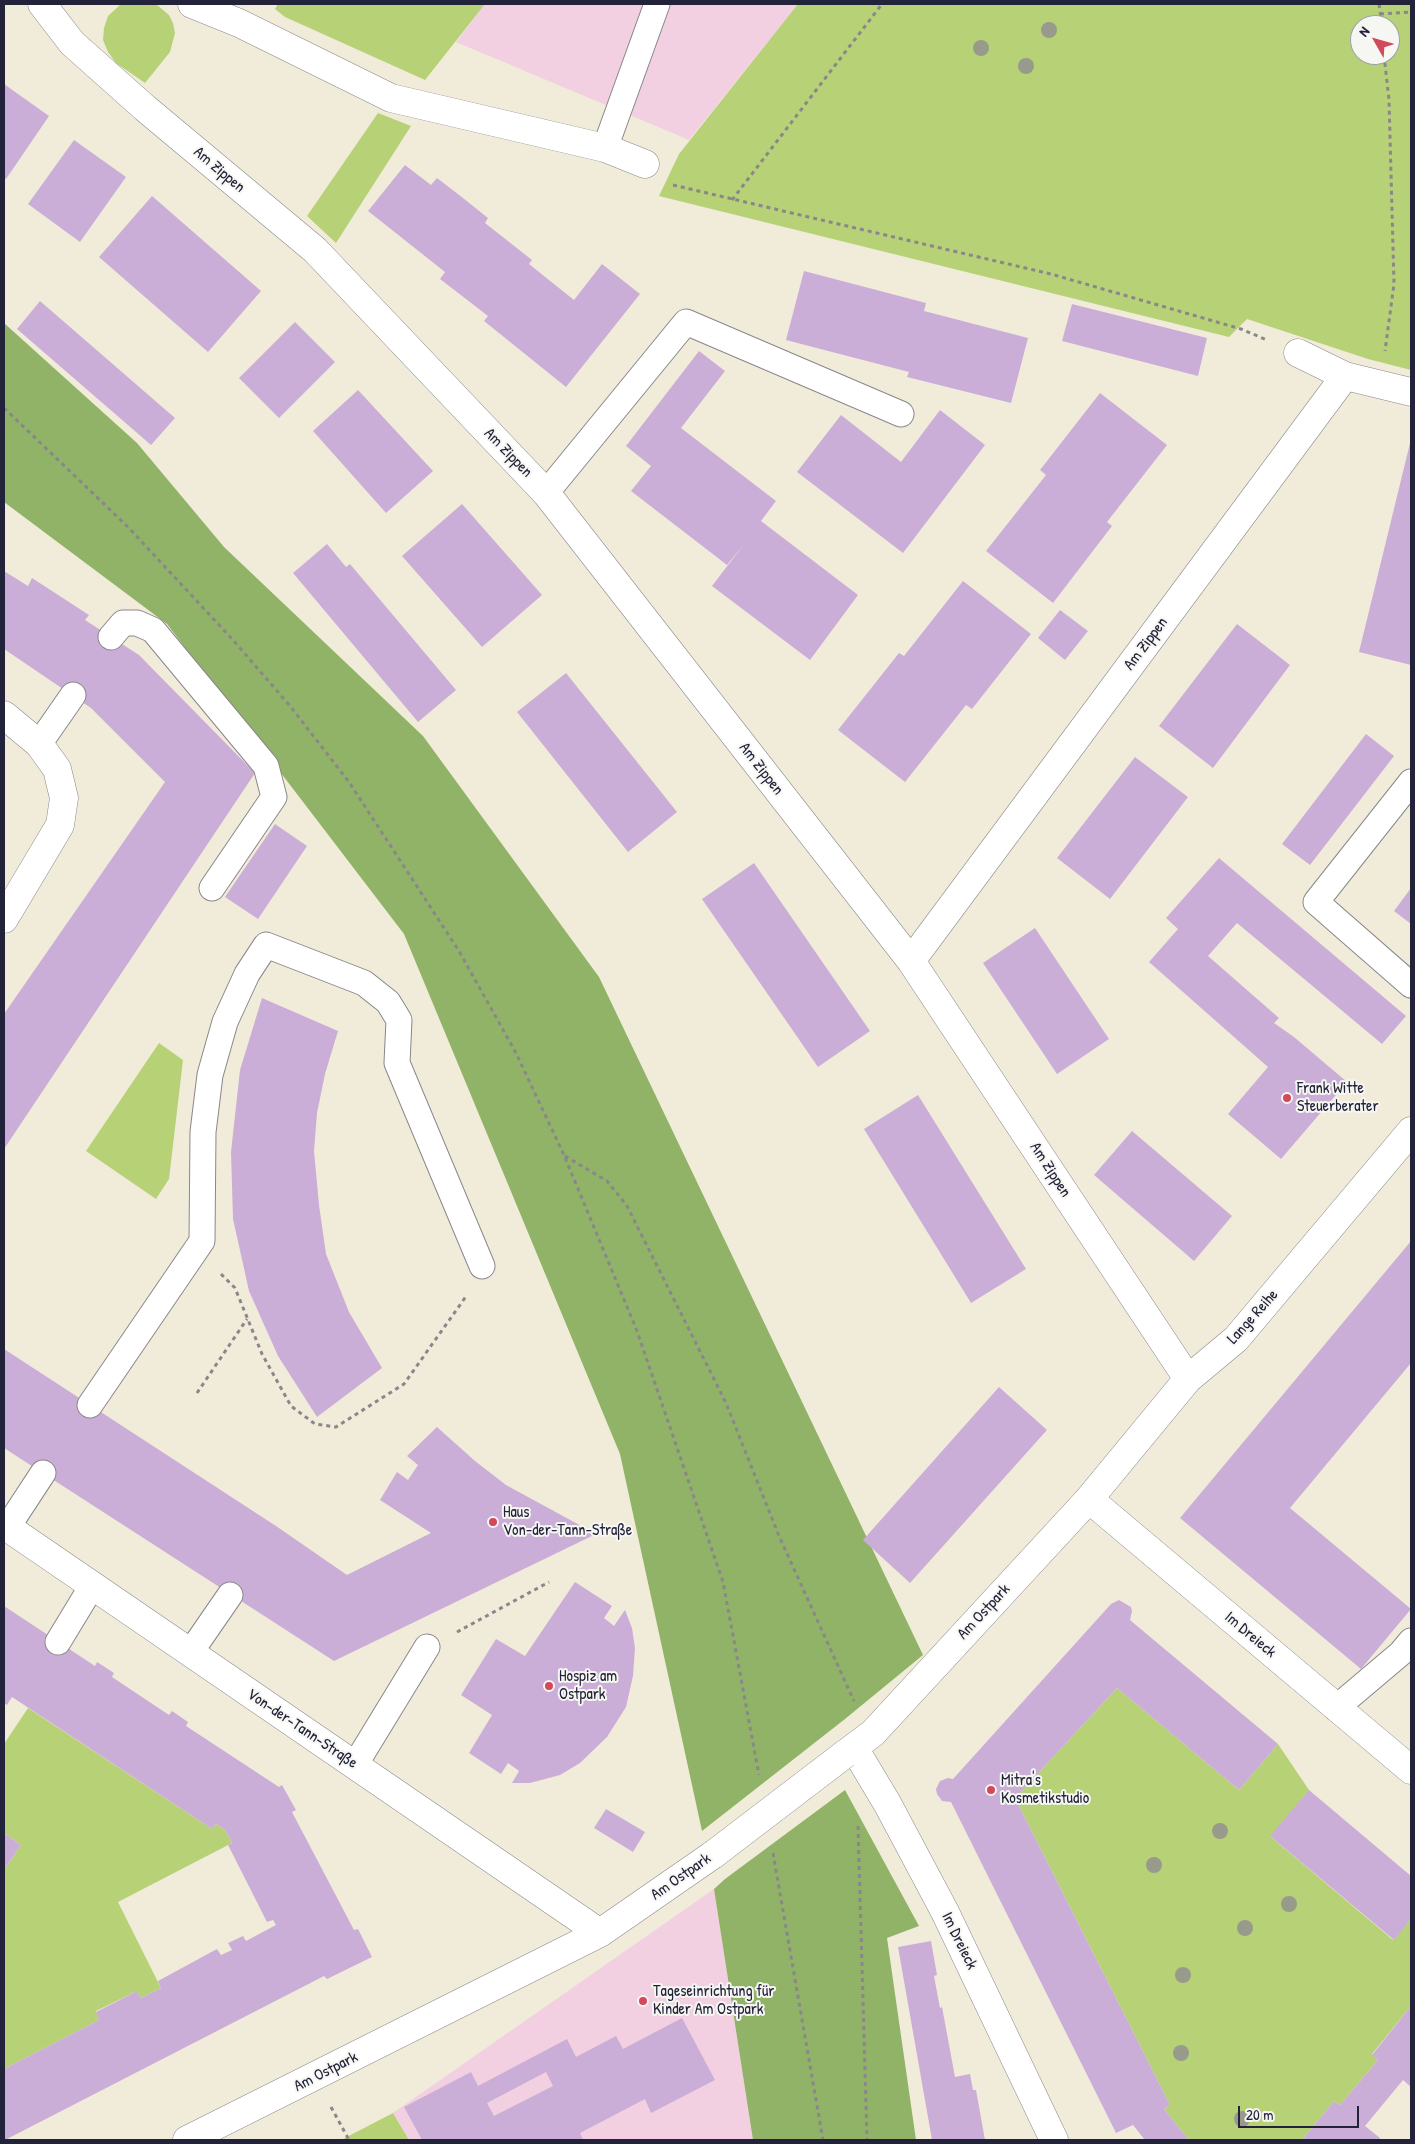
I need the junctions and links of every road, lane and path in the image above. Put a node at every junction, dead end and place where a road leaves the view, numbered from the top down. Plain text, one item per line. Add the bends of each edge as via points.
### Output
1 (42, 4) edge
2 (192, 4) edge
3 (657, 4) edge
4 (882, 4) edge
5 (1379, 4) edge
6 (1411, 12) edge
7 (1380, 14) joint
8 (1385, 65) edge
9 (606, 148) junction
10 (645, 164) joint
11 (732, 200) junction
12 (1298, 353) joint
13 (1345, 376) junction
14 (1381, 384) junction
15 (1411, 392) edge
16 (4, 408) edge
17 (901, 414) dead end
18 (546, 493) junction
19 (111, 637) dead end
20 (73, 695) dead end
21 (4, 715) edge
22 (39, 744) junction
23 (1411, 782) edge
24 (212, 888) dead end
25 (4, 919) edge
26 (912, 961) junction
27 (1411, 985) edge
28 (1411, 1131) edge
29 (564, 1155) junction
30 (194, 1252) junction
31 (482, 1266) joint
32 (247, 1319) junction
33 (1188, 1380) junction
34 (198, 1393) dead end
35 (90, 1405) dead end
36 (43, 1473) dead end
37 (1089, 1499) junction
38 (6, 1527) edge
39 (549, 1582) dead end
40 (92, 1586) junction
41 (230, 1595) dead end
42 (1411, 1641) edge
43 (58, 1642) dead end
44 (427, 1647) joint
45 (190, 1653) junction
46 (850, 1695) dead end
47 (1336, 1708) junction
48 (849, 1751) junction
49 (355, 1765) junction
50 (1411, 1770) edge
51 (760, 1784) dead end
52 (858, 1836) dead end
53 (772, 1851) dead end
54 (600, 1933) junction
55 (188, 2140) edge
56 (823, 2140) edge
57 (867, 2140) edge
58 (1054, 2140) edge

1 - 18 street, Am Zippen via 72,43 315,250
2 - 9 street via 239,23 392,98
3 - 9 lane
4 - 11 path
5 - 7 path
6 - 7 path
8 - 14 path via 1394,284
9 - 10 street
10 - 11 path via 654,180
11 - 12 path via 1051,274 1241,329
12 - 13 street
13 - 14 street
13 - 26 street, Am Zippen
14 - 15 street
16 - 29 path via 128,527 233,640 349,782 459,951 516,1052
17 - 18 lane via 686,322
18 - 26 street, Am Zippen
19 - 24 lane via 123,623 137,623 153,630 266,766 274,797
20 - 22 lane
21 - 22 street
22 - 25 street via 57,768 64,798 60,825
23 - 27 lane via 1316,902
26 - 33 street, Am Zippen
28 - 33 street, Lange Reihe via 1236,1338
29 - 46 path via 607,1181 628,1206 726,1403 779,1536
29 - 51 path via 637,1331 723,1582
30 - 31 lane via 202,1241 203,1132 210,1075 225,1022 247,974 266,945 364,983 388,1002 399,1020 397,1062
30 - 32 path via 212,1264 235,1288
30 - 35 lane
31 - 32 path via 475,1284 404,1384 336,1427 315,1424 291,1406
32 - 34 path
33 - 37 street, Lange Reihe
36 - 38 lane
37 - 47 street, Im Dreieck
37 - 48 street, Am Ostpark via 872,1733
38 - 40 street, Von-der-Tann-Straße
39 - 44 path
40 - 43 lane
40 - 45 street, Von-der-Tann-Straße
41 - 45 lane
42 - 47 lane
44 - 49 lane
45 - 49 street, Von-der-Tann-Straße
47 - 50 street, Im Dreieck
48 - 54 street, Am Ostpark, bridge via 714,1854
48 - 58 street, Im Dreieck via 887,1803 945,1912
49 - 54 street, Von-der-Tann-Straße
52 - 57 path
53 - 56 path
54 - 55 street, Am Ostpark

